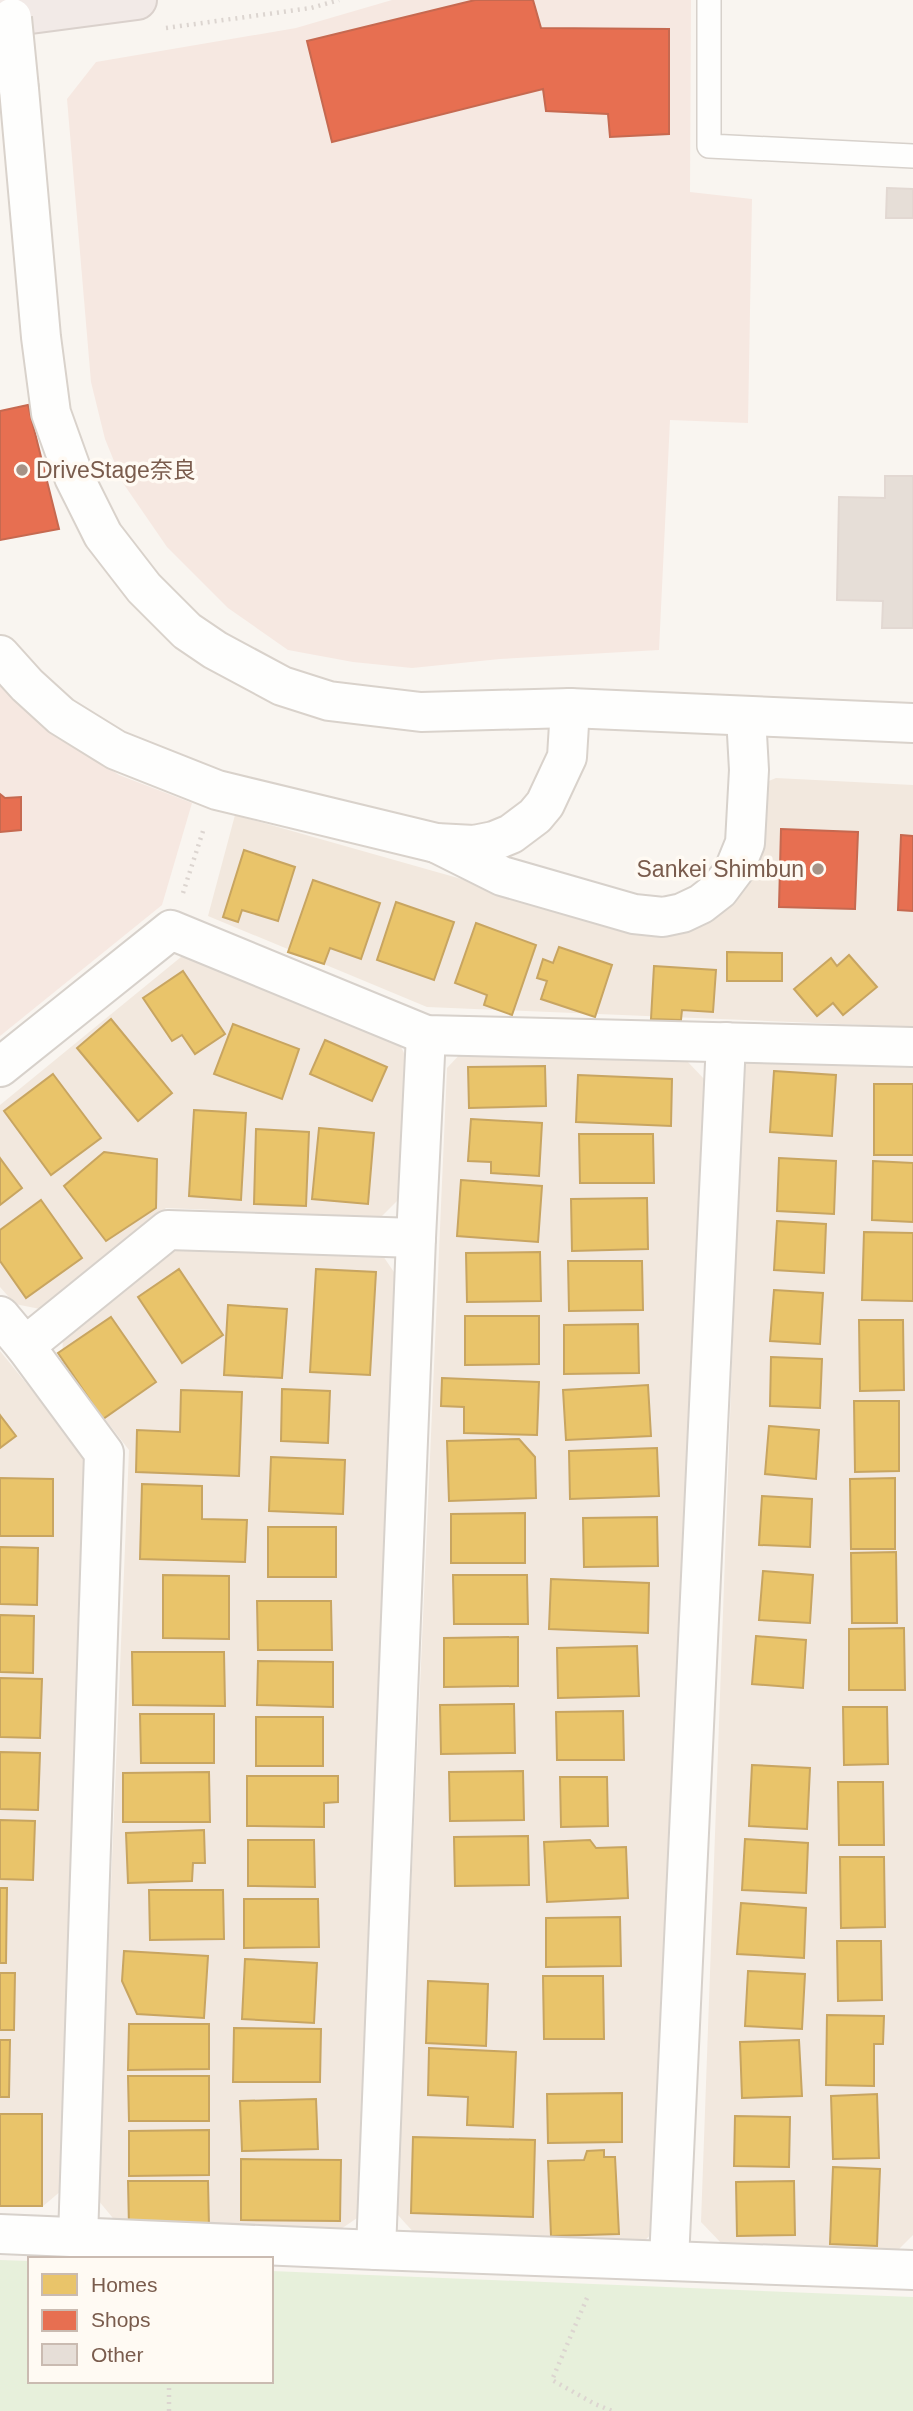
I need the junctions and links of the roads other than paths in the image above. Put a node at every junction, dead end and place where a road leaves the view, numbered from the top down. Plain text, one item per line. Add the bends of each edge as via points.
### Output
1 (137, 0) edge
2 (709, 0) edge
3 (7, 12) edge
4 (913, 156) edge
5 (0, 655) edge
6 (570, 708) junction
7 (746, 716) junction
8 (913, 723) edge
9 (436, 843) junction
10 (426, 1034) junction
11 (726, 1042) junction
12 (913, 1047) edge
13 (0, 1067) edge
14 (416, 1238) junction
15 (0, 1316) edge
16 (25, 1346) junction
17 (0, 2234) edge
18 (78, 2238) junction
19 (376, 2250) junction
20 (668, 2260) junction
21 (913, 2270) edge

1 - 3 highway
2 - 4 lane via 709,146
3 - 6 street, bridge via 19,89 51,413 74,477 103,534 144,588 187,631 215,650 282,686 329,701 421,712
5 - 9 street via 61,716 116,750 217,790
6 - 7 street
6 - 9 street via 567,757 535,816 494,841
7 - 8 street
7 - 9 street via 745,843 719,890 682,914 634,915 502,876
10 - 11 street
10 - 13 street via 171,930
10 - 14 street
11 - 12 street
11 - 20 street
14 - 16 street via 168,1230
14 - 19 street
15 - 16 street
16 - 18 street via 104,1453
17 - 18 street
18 - 19 street
19 - 20 street
20 - 21 street

